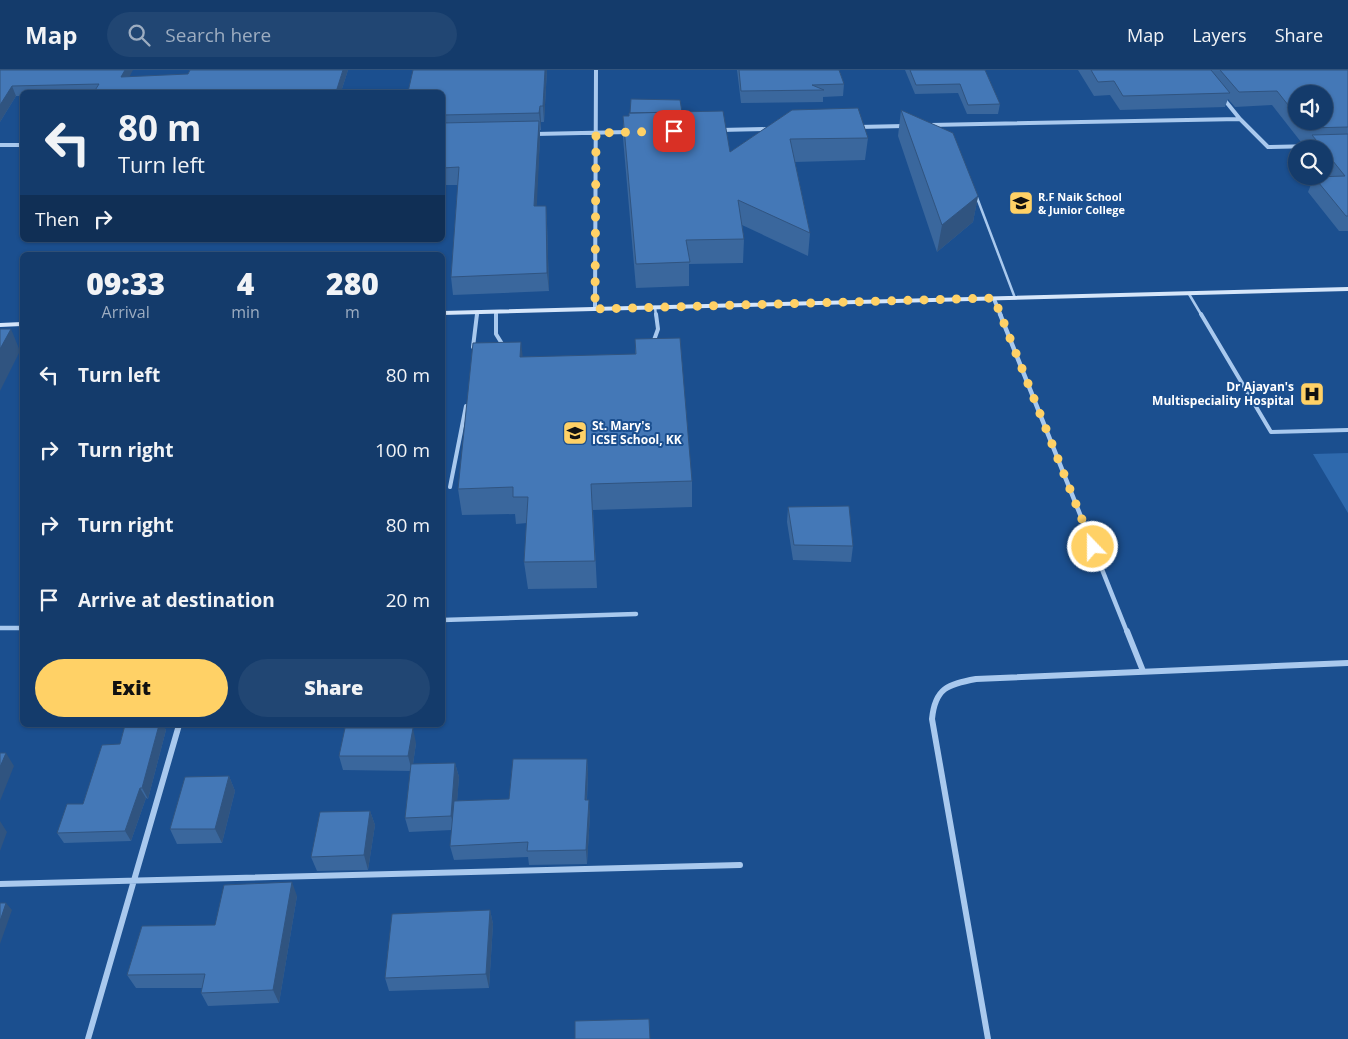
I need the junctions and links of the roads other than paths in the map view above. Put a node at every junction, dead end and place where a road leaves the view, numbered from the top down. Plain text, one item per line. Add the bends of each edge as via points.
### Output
1 (596, 70) edge
2 (1217, 91) edge
3 (1240, 119) junction
4 (913, 126) edge
5 (923, 126) edge
6 (853, 127) edge
7 (774, 129) edge
8 (715, 130) edge
9 (635, 132) edge
10 (596, 133) junction
11 (529, 134) edge
12 (0, 145) edge
13 (20, 145) edge
14 (1288, 147) edge
15 (975, 191) edge
16 (1348, 289) edge
17 (1189, 294) junction
18 (994, 298) junction
19 (1015, 298) junction
20 (655, 308) junction
21 (595, 309) junction
22 (477, 312) junction
23 (496, 312) junction
24 (445, 313) edge
25 (20, 324) edge
26 (0, 325) edge
27 (652, 346) edge
28 (505, 349) edge
29 (473, 352) edge
30 (468, 397) edge
31 (1348, 430) edge
32 (450, 487) dead end
33 (636, 614) dead end
34 (445, 620) edge
35 (0, 628) edge
36 (20, 628) edge
37 (1348, 663) edge
38 (1143, 671) junction
39 (178, 727) edge
40 (740, 865) dead end
41 (134, 881) junction
42 (0, 884) edge
43 (88, 1039) edge
44 (988, 1039) edge

1 - 10 street
2 - 3 street
3 - 5 street
3 - 14 street via 1268,147
4 - 6 street
7 - 8 street
9 - 10 street
10 - 11 street
10 - 21 street
12 - 13 street
15 - 19 lane
16 - 17 street
17 - 19 street
17 - 31 lane via 1271,432
18 - 19 street
18 - 20 street
18 - 38 street
20 - 21 street
20 - 27 lane via 658,329
21 - 23 street
22 - 23 street
22 - 24 street
22 - 29 lane
23 - 28 lane via 496,334
25 - 26 street
30 - 32 lane via 463,435
33 - 34 street
35 - 36 street
37 - 38 street
38 - 44 street via 976,679 951,684 938,695 932,719
39 - 41 street
40 - 41 street
41 - 42 street
41 - 43 street

